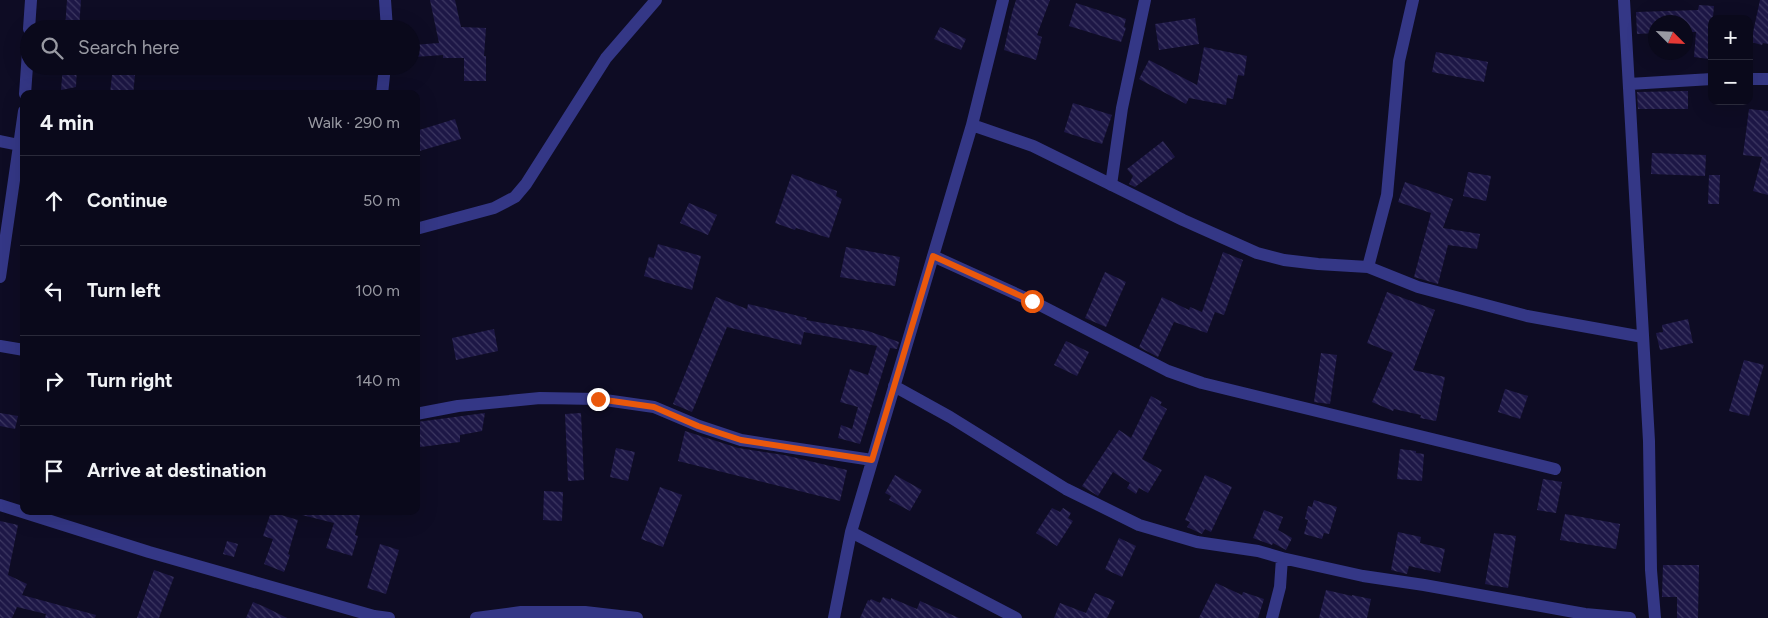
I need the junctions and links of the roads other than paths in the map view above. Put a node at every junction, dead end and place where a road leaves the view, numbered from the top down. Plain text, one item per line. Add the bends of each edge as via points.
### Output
1 (31, 0) edge
2 (385, 0) edge
3 (656, 0) edge
4 (1003, 0) edge
5 (1145, 0) edge
6 (1413, 0) edge
7 (1624, 0) edge
8 (30, 20) edge
9 (386, 20) edge
10 (26, 75) edge
11 (384, 75) edge
12 (1708, 79) edge
13 (1753, 79) edge
14 (1768, 79) edge
15 (1630, 84) junction
16 (25, 90) edge
17 (382, 90) edge
18 (972, 125) junction
19 (20, 138) edge
20 (0, 141) edge
21 (19, 145) junction
22 (1111, 185) junction
23 (420, 228) edge
24 (933, 256) junction
25 (1368, 267) junction
26 (0, 277) edge
27 (1643, 337) junction
28 (0, 346) edge
29 (20, 349) edge
30 (894, 386) junction
31 (420, 413) edge
32 (872, 460) junction
33 (1555, 469) dead end
34 (0, 504) edge
35 (20, 510) edge
36 (34, 515) edge
37 (851, 532) junction
38 (1282, 558) junction
39 (389, 618) edge
40 (476, 618) edge
41 (637, 618) edge
42 (834, 618) edge
43 (1016, 618) edge
44 (1272, 618) edge
45 (1630, 618) edge
46 (1655, 618) edge

1 - 8 street
2 - 9 street
3 - 23 street via 606,58 515,197 494,208
4 - 18 street
5 - 22 street via 1122,108
6 - 25 street via 1399,61 1387,196
7 - 15 street
10 - 16 street
11 - 17 street
12 - 15 street
13 - 14 street
15 - 27 street
18 - 22 street via 1032,146
18 - 24 street
19 - 21 street
20 - 21 street
21 - 26 street
22 - 25 street via 1257,253 1284,260
24 - 30 street
24 - 33 street via 1032,301 1168,371 1202,384
25 - 27 street via 1418,287 1527,316
27 - 46 street
28 - 29 street
30 - 32 street
30 - 38 street via 1066,489 1139,525 1197,542
31 - 32 street via 531,399 598,399 654,407 741,440
32 - 37 street
34 - 35 street
36 - 39 street via 149,552
37 - 42 street
37 - 43 street
38 - 44 street via 1280,587
38 - 45 street via 1363,576 1585,614
40 - 41 street via 521,612 585,612

